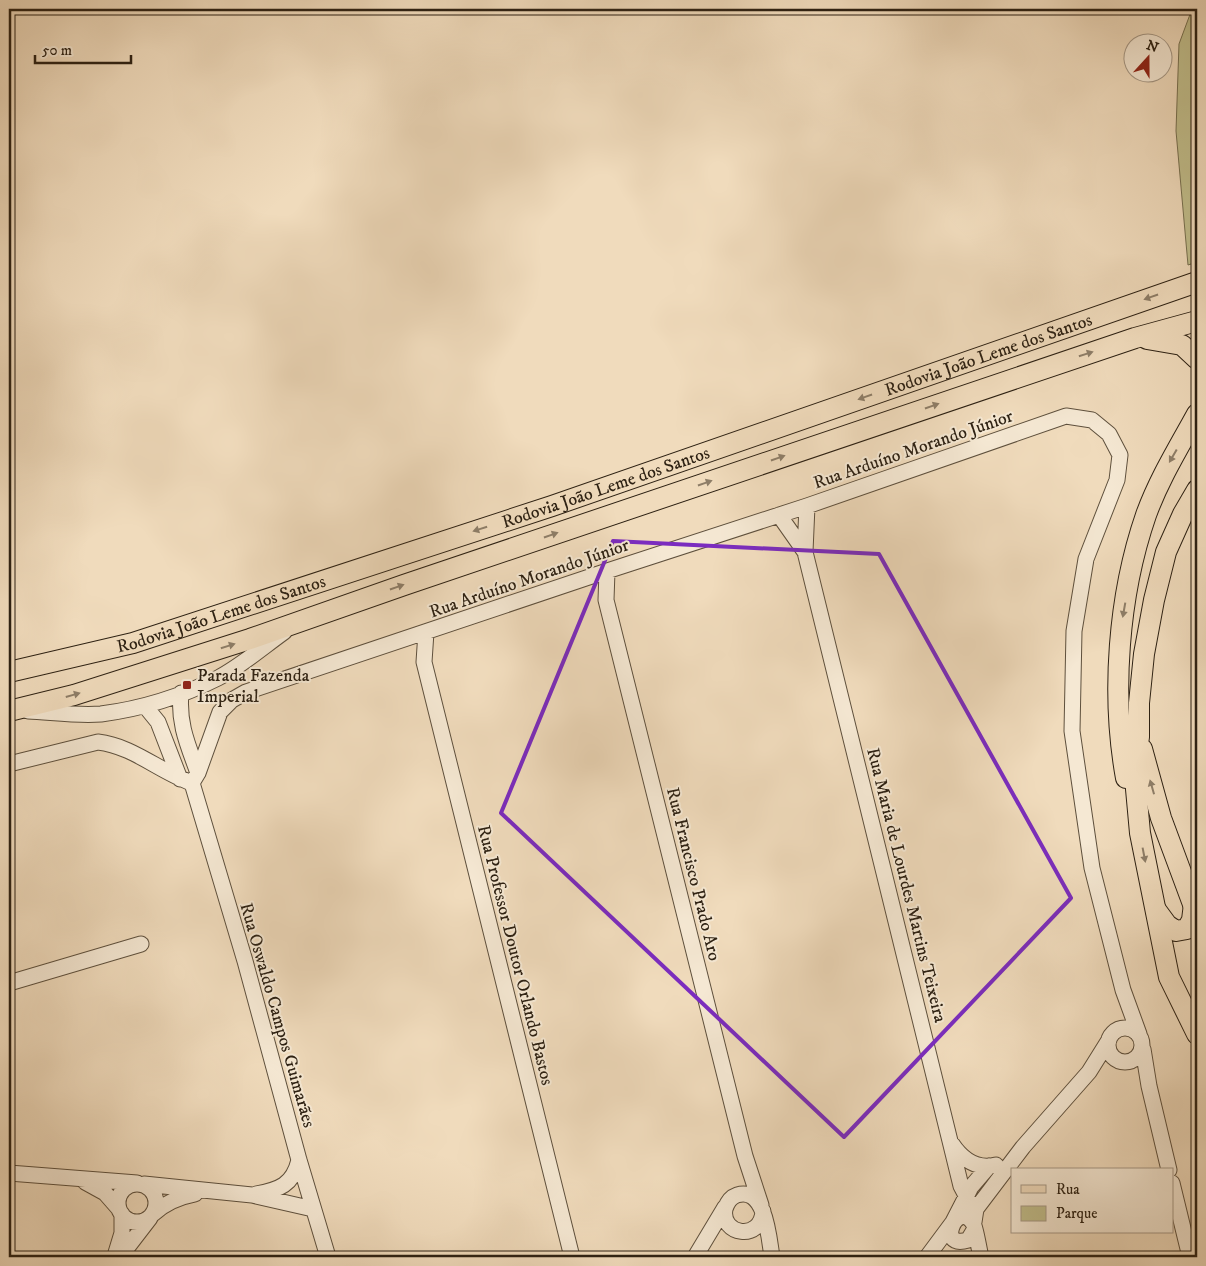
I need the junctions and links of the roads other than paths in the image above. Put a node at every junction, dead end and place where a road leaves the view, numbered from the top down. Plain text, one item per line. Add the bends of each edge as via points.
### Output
1 (1197, 282) edge
2 (1197, 321) edge
3 (1135, 338) junction
4 (1197, 359) edge
5 (1197, 414) edge
6 (1197, 490) edge
7 (807, 506) junction
8 (778, 515) junction
9 (805, 552) junction
10 (607, 571) junction
11 (590, 577) junction
12 (606, 600) junction
13 (298, 622) junction
14 (426, 632) junction
15 (406, 639) junction
16 (424, 662) junction
17 (9, 672) edge
18 (181, 693) junction
19 (145, 706) junction
20 (11, 710) edge
21 (1139, 737) junction
22 (9, 764) edge
23 (190, 778) junction
24 (1140, 833) junction
25 (1155, 908) junction
26 (1196, 909) edge
27 (142, 944) dead end
28 (9, 983) edge
29 (1123, 990) junction
30 (1139, 1034) junction
31 (1197, 1034) edge
32 (1110, 1038) junction
33 (1143, 1049) junction
34 (1121, 1062) junction
35 (1089, 1072) junction
36 (1148, 1086) junction
37 (950, 1141) junction
38 (1023, 1147) junction
39 (745, 1156) junction
40 (299, 1160) junction
41 (989, 1166) junction
42 (1168, 1168) edge
43 (9, 1173) edge
44 (72, 1178) junction
45 (140, 1184) junction
46 (1174, 1191) edge
47 (209, 1192) junction
48 (252, 1195) junction
49 (966, 1196) junction
50 (730, 1201) junction
51 (313, 1208) junction
52 (762, 1208) junction
53 (120, 1211) junction
54 (151, 1216) junction
55 (953, 1222) junction
56 (974, 1228) junction
57 (740, 1232) junction
58 (959, 1240) junction
59 (697, 1254) edge
60 (927, 1256) edge
61 (115, 1257) edge
62 (120, 1257) edge
63 (328, 1257) edge
64 (572, 1257) edge
65 (772, 1257) edge
66 (979, 1257) edge
67 (1190, 1257) edge

1 -> 17 main road, Rodovia João Leme dos Santos via 552,506 133,643
2 - 3 main road, Rodovia João Leme dos Santos
3 - 4 main road via 1182,345
13 -> 3 main road, Rodovia João Leme dos Santos
5 -> 24 main road via 1168,465 1146,514 1134,556 1123,619 1118,683 1122,759
6 - 21 main road via 1166,552 1154,600 1138,703
7 - 8 street, Rua Arduíno Morando Júnior
7 - 9 street, Rua Maria de Lourdes Martins Teixeira
7 - 29 street, Rua Arduíno Morando Júnior via 1066,416 1092,420 1109,434 1120,455 1117,480 1086,559 1074,631 1072,731 1092,868
8 - 9 street, Rua Maria de Lourdes Martins Teixeira
8 - 10 street, Rua Arduíno Morando Júnior
9 - 37 street, Rua Maria de Lourdes Martins Teixeira
10 - 11 street, Rua Arduíno Morando Júnior
10 - 12 street, Rua Francisco Prado Aro
11 - 12 street, Rua Francisco Prado Aro
11 - 14 street, Rua Arduíno Morando Júnior
12 - 39 street, Rua Francisco Prado Aro
13 - 18 street via 218,678
20 -> 13 main road, Rodovia João Leme dos Santos via 74,695
14 - 15 street, Rua Arduíno Morando Júnior
14 - 16 street, Rua Professor Doutor Orlando Bastos
15 - 16 street, Rua Professor Doutor Orlando Bastos
15 - 23 street, Rua Arduíno Morando Júnior via 246,692 232,700 220,712
16 - 64 street, Rua Professor Doutor Orlando Bastos
18 - 19 street
18 - 23 street, Rua Oswaldo Campos Guimarães via 180,712
19 - 20 street via 92,714
19 - 23 street, Rua Oswaldo Campos Guimarães via 158,722
21 - 24 main road via 1134,767
26 -> 21 main road via 1161,818
22 - 23 street via 98,742 111,743
23 - 40 street, Rua Oswaldo Campos Guimarães
24 -> 25 main road
25 - 26 main road via 1167,925 1176,931 1187,929
25 - 31 main road via 1169,977
27 - 28 street
29 - 30 street
29 - 32 street via 1122,1005
30 - 32 street via 1124,1028
30 - 33 street
32 - 34 street via 1109,1051
32 - 35 street
33 - 34 street via 1137,1058
33 - 36 street
34 - 35 street via 1099,1065
34 - 36 street via 1134,1067
35 - 38 street
36 - 42 street
37 - 41 street via 966,1160
37 - 49 street, Rua Maria de Lourdes Martins Teixeira
38 - 41 street via 999,1164
38 - 56 street via 976,1209
39 - 50 street, Rua Francisco Prado Aro via 745,1177
39 - 52 street, Rua Francisco Prado Aro
40 - 48 street via 296,1173 288,1182 275,1190
40 - 51 street, Rua Oswaldo Campos Guimarães
41 - 49 street
43 - 44 street
44 - 45 street
44 - 53 street via 98,1188
45 - 47 street
45 - 53 street via 122,1191 118,1202
45 - 54 street via 153,1191 156,1197
46 - 67 street
47 - 48 street
47 - 54 street via 178,1198
48 - 51 street
49 - 55 street
49 - 56 street, Rua Maria de Lourdes Martins Teixeira
50 - 52 street via 746,1194 757,1200
50 - 57 street via 725,1217 727,1223
50 - 59 street, Rua Francisco Prado Aro
51 - 63 street, Rua Oswaldo Campos Guimarães
52 - 57 street via 760,1224 749,1232
52 - 65 street, Rua Francisco Prado Aro
53 - 54 street via 126,1218 137,1222
53 - 61 street via 122,1233
54 - 62 street
55 - 56 street via 963,1217 970,1220
55 - 58 street via 951,1230 954,1238
55 - 60 street
56 - 58 street via 968,1240
56 - 66 street, Rua Maria de Lourdes Martins Teixeira
57 - 59 street via 727,1231 718,1235
57 - 65 street, Rua Francisco Prado Aro via 758,1238
58 - 60 street via 948,1242
58 - 66 street, Rua Maria de Lourdes Martins Teixeira

